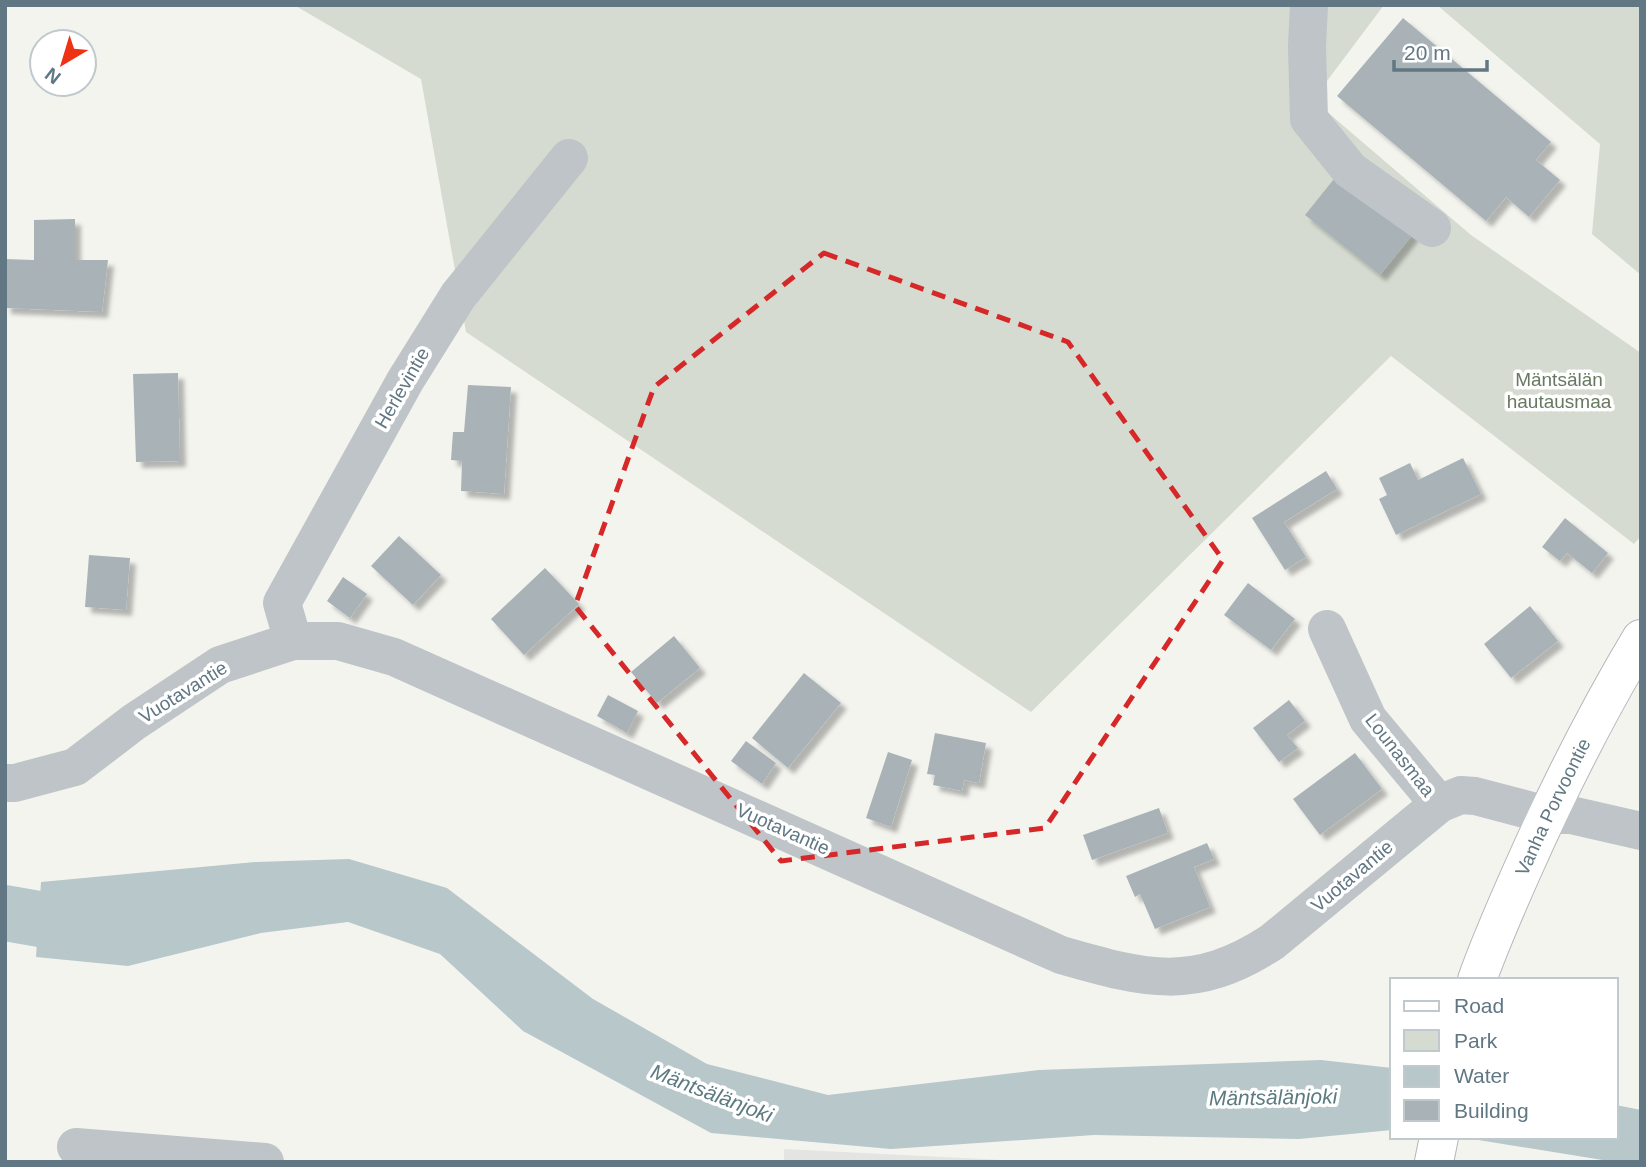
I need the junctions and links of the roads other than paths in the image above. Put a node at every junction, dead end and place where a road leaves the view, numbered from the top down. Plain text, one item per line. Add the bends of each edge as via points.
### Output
1 (1309, 5) edge
2 (569, 158) dead end
3 (1433, 228) dead end
4 (1327, 629) dead end
5 (1641, 639) edge
6 (293, 641) junction
7 (5, 783) edge
8 (1438, 804) junction
9 (1547, 815) junction
10 (1641, 831) edge
11 (1478, 978) edge
12 (1439, 1139) edge
13 (76, 1147) dead end
14 (265, 1162) edge
15 (1434, 1162) edge

1 - 3 street via 1309,119 1350,170
2 - 6 street, Herlevintie via 458,296 405,381 282,603
4 - 8 street, Lounasmaa via 1368,719
5 - 9 main road, Vanha Porvoontie
6 - 7 street, Vuotavantie via 219,666 75,767
6 - 8 street, Vuotavantie via 338,641 394,657 1061,955 1123,973 1168,978 1215,971 1246,959 1272,943
8 - 9 street, Vuotavantie via 1461,795 1475,796
9 - 10 street, Vuotavantie via 1571,815
9 - 11 main road, Vanha Porvoontie
12 - 15 main road
13 - 14 street

